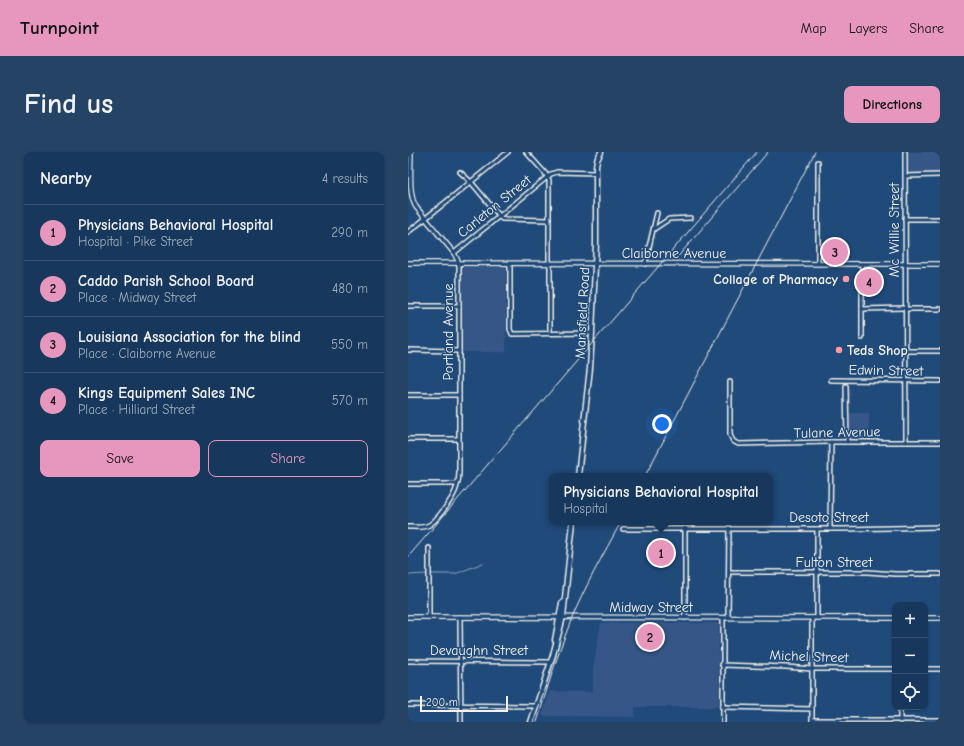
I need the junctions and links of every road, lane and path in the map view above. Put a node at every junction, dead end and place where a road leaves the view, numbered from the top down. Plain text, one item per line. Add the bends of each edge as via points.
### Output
1 (411, 152) edge
2 (508, 152) edge
3 (526, 152) edge
4 (601, 152) edge
5 (905, 152) edge
6 (818, 162) dead end
7 (460, 172) dead end
8 (596, 173) junction
9 (940, 175) edge
10 (409, 176) edge
11 (905, 176) junction
12 (548, 177) junction
13 (471, 182) junction
14 (657, 214) dead end
15 (499, 216) junction
16 (690, 218) dead end
17 (426, 219) junction
18 (905, 219) junction
19 (940, 219) edge
20 (549, 220) junction
21 (654, 229) junction
22 (408, 232) edge
23 (454, 253) junction
24 (408, 263) edge
25 (459, 263) junction
26 (510, 264) junction
27 (550, 264) junction
28 (595, 264) junction
29 (645, 264) junction
30 (818, 264) junction
31 (862, 264) junction
32 (905, 264) junction
33 (940, 264) edge
34 (408, 306) edge
35 (459, 306) junction
36 (905, 308) junction
37 (940, 308) edge
38 (862, 309) junction
39 (592, 333) junction
40 (550, 334) junction
41 (862, 338) dead end
42 (408, 350) edge
43 (459, 351) junction
44 (905, 351) junction
45 (940, 351) edge
46 (831, 380) dead end
47 (905, 381) junction
48 (940, 381) edge
49 (730, 382) dead end
50 (846, 386) dead end
51 (408, 395) edge
52 (459, 395) junction
53 (408, 439) edge
54 (459, 439) junction
55 (830, 442) junction
56 (847, 442) junction
57 (906, 442) junction
58 (940, 442) edge
59 (578, 473) edge
60 (408, 484) edge
61 (458, 484) junction
62 (573, 525) edge
63 (408, 527) edge
64 (940, 527) edge
65 (685, 528) junction
66 (729, 528) junction
67 (817, 528) junction
68 (623, 529) dead end
69 (830, 529) junction
70 (429, 548) dead end
71 (729, 572) junction
72 (818, 572) junction
73 (940, 574) edge
74 (408, 617) edge
75 (429, 617) junction
76 (460, 617) junction
77 (561, 617) junction
78 (685, 618) junction
79 (723, 618) junction
80 (728, 618) junction
81 (812, 618) junction
82 (817, 618) junction
83 (892, 618) edge
84 (928, 618) edge
85 (940, 618) edge
86 (408, 661) edge
87 (460, 661) junction
88 (551, 662) junction
89 (722, 665) junction
90 (812, 669) junction
91 (892, 669) edge
92 (928, 669) edge
93 (940, 669) edge
94 (408, 705) edge
95 (461, 706) junction
96 (536, 706) junction
97 (722, 707) junction
98 (812, 709) junction
99 (900, 710) edge
100 (940, 720) edge
101 (812, 721) edge
102 (900, 721) edge
103 (461, 722) edge
104 (531, 722) edge
105 (723, 722) edge

1 - 10 street, Portland Avenue
2 - 13 street
3 - 12 street
4 - 8 main road, Mansfield Road via 596,163
5 - 11 street, Mc Willie Street
6 - 30 street
7 - 13 street
8 - 12 street, Carleton Street via 557,172
8 - 28 main road, Mansfield Road
9 - 11 street
10 - 17 street, Portland Avenue via 412,199
11 - 18 street, Mc Willie Street
12 - 15 street, Carleton Street
12 - 20 street
13 - 15 street
13 - 17 street
14 - 21 street
15 - 20 street via 502,219
15 - 23 street, Carleton Street
16 - 21 street via 669,219
17 - 22 street
17 - 23 street, Portland Avenue
18 - 19 street
18 - 32 street, Mc Willie Street
20 - 27 street
21 - 29 street
23 - 25 street, Portland Avenue
24 - 25 street, Claiborne Avenue
25 - 26 street, Claiborne Avenue
25 - 35 street, Portland Avenue
26 - 27 street, Claiborne Avenue
26 - 40 street via 512,334
27 - 28 street, Claiborne Avenue
27 - 40 street
28 - 29 street, Claiborne Avenue
28 - 39 main road, Mansfield Road
29 - 30 street, Claiborne Avenue
30 - 31 street, Claiborne Avenue
31 - 32 street, Claiborne Avenue
31 - 38 street
32 - 33 street, Claiborne Avenue
32 - 36 street, Mc Willie Street
34 - 35 street
35 - 43 street, Portland Avenue
36 - 37 street
36 - 38 street
36 - 44 street, Mc Willie Street
38 - 41 street
39 - 40 street
39 - 59 main road, Mansfield Road
42 - 43 street
43 - 52 street, Portland Avenue
44 - 45 street
44 - 47 street, Mc Willie Street
46 - 47 street, Edwin Street
47 - 48 street, Edwin Street
47 - 57 street, Mc Willie Street
49 - 55 street, Tulane Avenue via 730,435 734,442
50 - 56 street
51 - 52 street
52 - 54 street, Portland Avenue
53 - 54 street
54 - 61 street, Portland Avenue
55 - 56 street, Tulane Avenue
55 - 69 street
56 - 57 street, Tulane Avenue
57 - 58 street, Tulane Avenue
60 - 61 street
61 - 63 street, Portland Avenue via 442,512 430,524
62 - 77 main road
64 - 69 street, Desoto Street
65 - 66 street, Desoto Street
65 - 68 street, Desoto Street
65 - 78 street
66 - 67 street, Desoto Street
66 - 71 street
67 - 69 street, Desoto Street
67 - 72 street
70 - 75 street
71 - 72 street, Fulton Street
71 - 80 street
72 - 73 street, Fulton Street
72 - 82 street
74 - 75 street, Midway Street
75 - 76 street, Midway Street
76 - 77 street, Midway Street
76 - 87 street
77 - 78 street, Midway Street
77 - 88 main road
78 - 79 street, Midway Street
79 - 80 street, Midway Street
79 - 89 street
80 - 81 street, Midway Street
81 - 82 street, Midway Street
81 - 90 street
82 - 83 street, Midway Street
84 - 85 street
86 - 87 street, Devaughn Street
87 - 88 street, Devaughn Street
87 - 95 street
88 - 96 main road
89 - 90 street, Michel Street
89 - 97 street
90 - 91 street, Michel Street
90 - 98 street
92 - 93 street
94 - 95 street
95 - 96 street
95 - 103 street
96 - 104 main road
97 - 98 street
97 - 105 street
98 - 101 street
99 - 102 street
100 - 102 street
101 - 102 street

